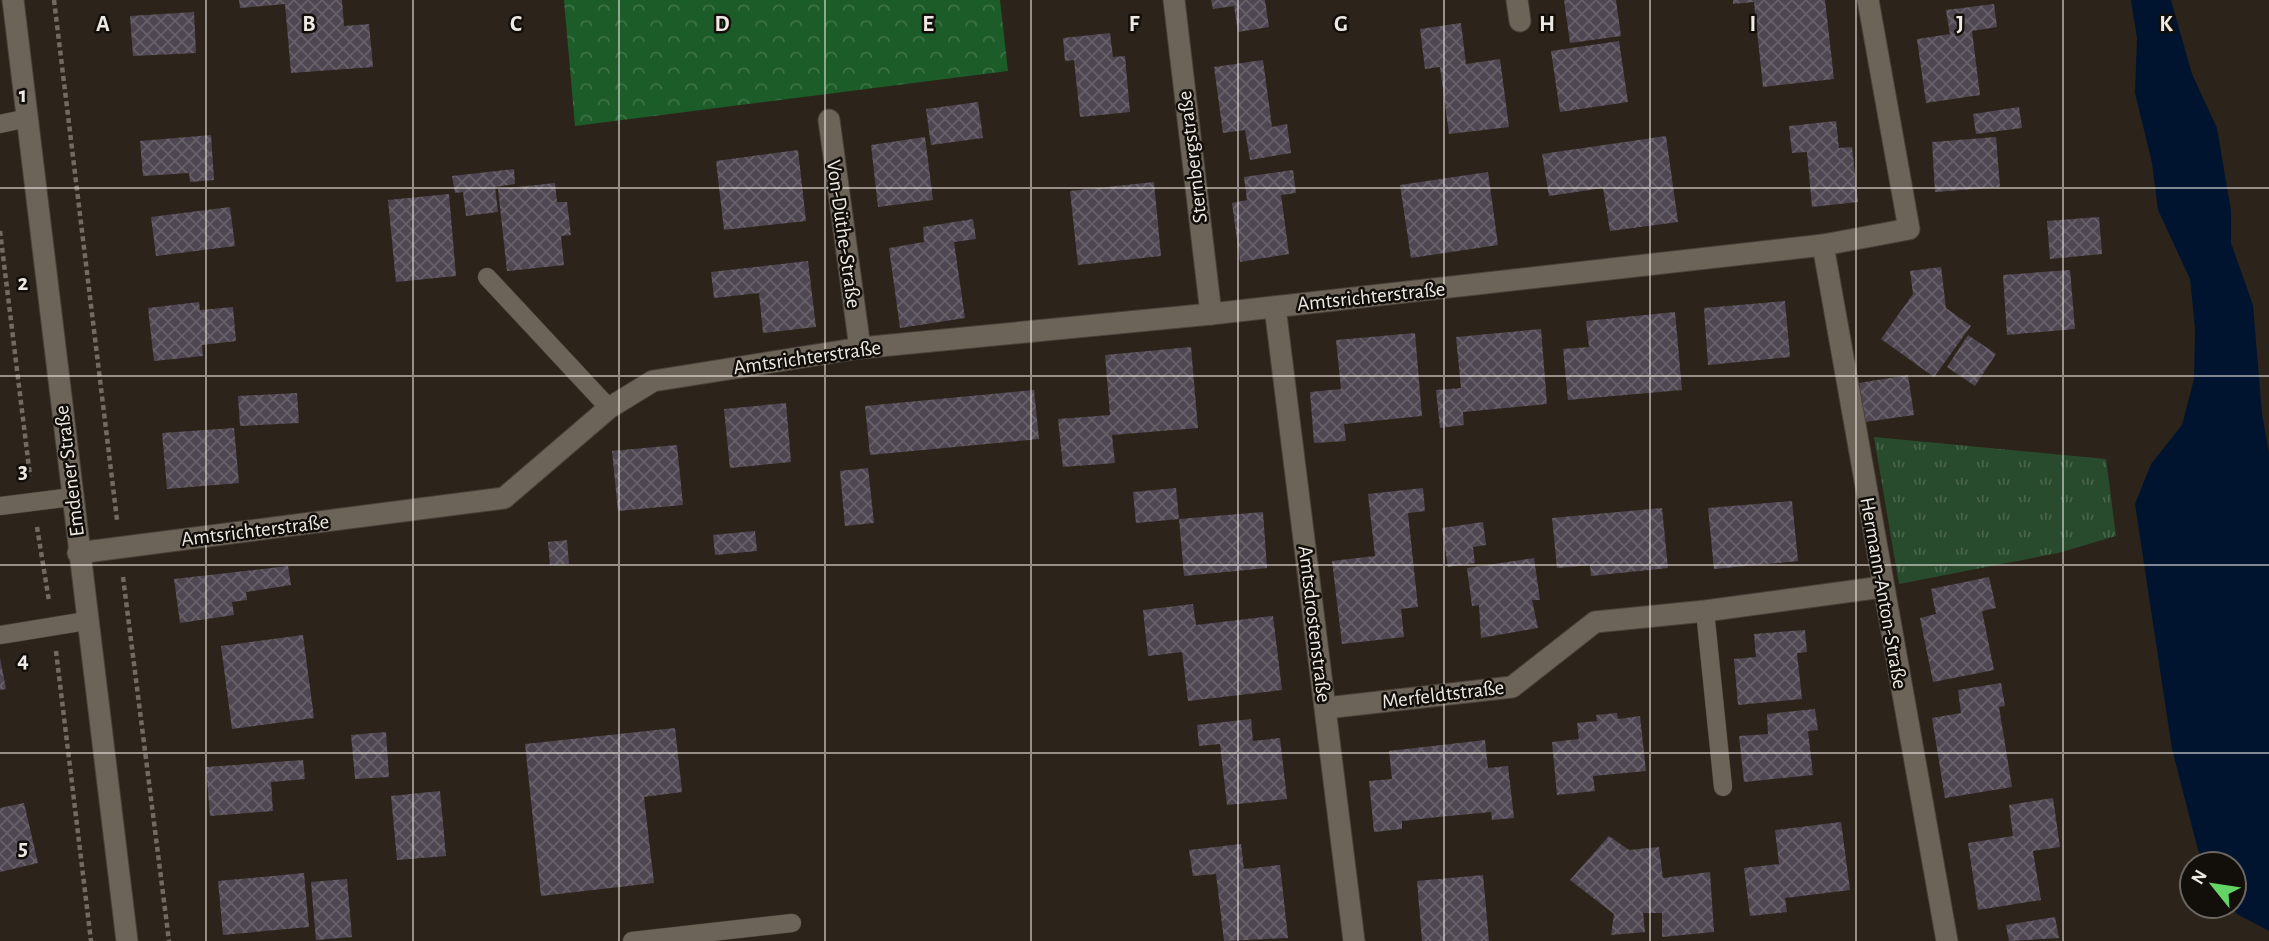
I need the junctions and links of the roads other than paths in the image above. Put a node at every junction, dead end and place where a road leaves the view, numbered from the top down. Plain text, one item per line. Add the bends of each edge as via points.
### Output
1 (13, 0) edge
2 (1174, 0) edge
3 (1868, 0) edge
4 (28, 118) junction
5 (829, 120) dead end
6 (0, 124) edge
7 (1823, 245) junction
8 (487, 277) dead end
9 (1275, 307) junction
10 (1211, 314) junction
11 (860, 348) junction
12 (609, 408) junction
13 (72, 497) junction
14 (0, 506) edge
15 (78, 553) junction
16 (1882, 587) junction
17 (1705, 611) junction
18 (86, 621) junction
19 (0, 635) edge
20 (1326, 708) junction
21 (1723, 787) dead end
22 (792, 923) dead end
23 (127, 941) edge
24 (632, 941) edge
25 (1354, 941) edge
26 (1947, 941) edge

1 - 4 street, Emdener Straße
2 - 10 street, Sternbergstraße
3 - 7 street, Amtsrichterstraße via 1909,229
4 - 6 lane
4 - 13 street, Emdener Straße
5 - 11 street, Von-Düthe-Straße
7 - 9 street, Amtsrichterstraße
7 - 16 street, Hermann-Anton-Straße
8 - 12 lane
9 - 10 street, Amtsrichterstraße
9 - 20 street, Amtsdrostenstraße
10 - 11 street, Amtsrichterstraße
11 - 12 street, Amtsrichterstraße via 653,381
12 - 15 street, Amtsrichterstraße via 504,498
13 - 14 lane
13 - 15 street, Emdener Straße
15 - 18 street, Emdener Straße
16 - 17 street, Merfeldtstraße
16 - 26 street, Hermann-Anton-Straße
17 - 20 street, Merfeldtstraße via 1595,622 1513,687
17 - 21 lane
18 - 19 lane
18 - 23 street, Emdener Straße
20 - 25 street, Amtsdrostenstraße
22 - 24 lane

